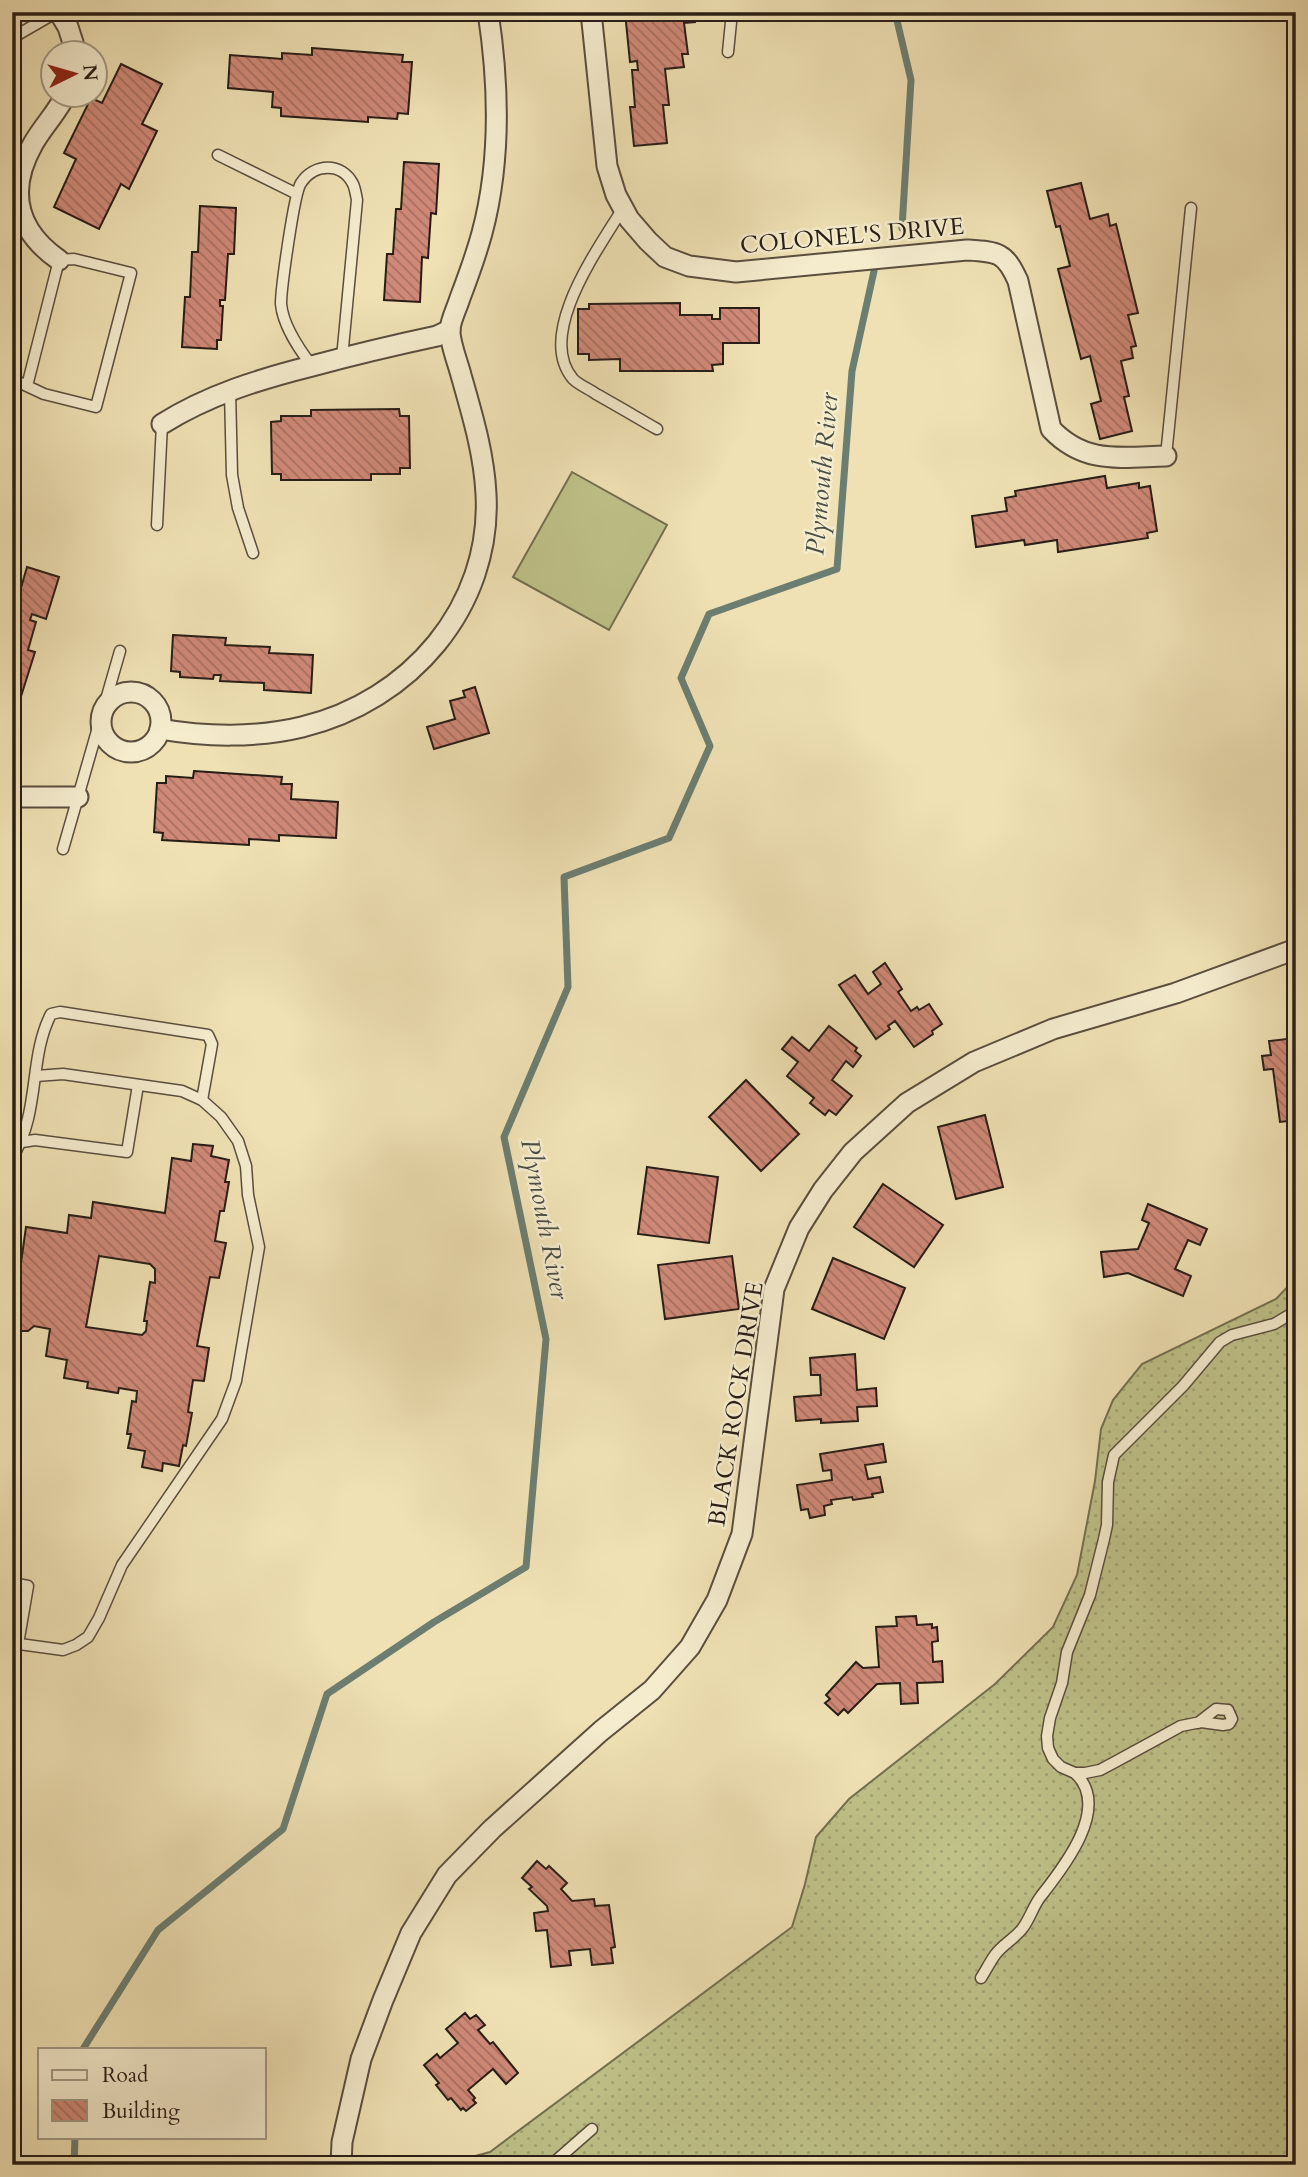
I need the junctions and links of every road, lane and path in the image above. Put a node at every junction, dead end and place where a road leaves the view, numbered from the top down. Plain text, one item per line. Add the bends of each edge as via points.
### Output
1 (58, 12) edge
2 (488, 12) edge
3 (591, 12) edge
4 (732, 12) edge
5 (12, 38) edge
6 (72, 38) edge
7 (728, 52) dead end
8 (59, 108) edge
9 (218, 155) dead end
10 (295, 193) junction
11 (623, 208) junction
12 (1191, 208) dead end
13 (60, 260) junction
14 (450, 330) junction
15 (342, 358) junction
16 (312, 366) junction
17 (12, 379) edge
18 (27, 386) junction
19 (230, 391) junction
20 (162, 424) joint
21 (656, 429) dead end
22 (1166, 456) joint
23 (157, 525) dead end
24 (253, 553) dead end
25 (120, 651) dead end
26 (102, 715) junction
27 (160, 729) junction
28 (12, 797) edge
29 (78, 797) junction
30 (64, 849) dead end
31 (1296, 949) edge
32 (36, 1076) junction
33 (138, 1085) junction
34 (202, 1100) junction
35 (22, 1142) junction
36 (12, 1158) edge
37 (1296, 1311) edge
38 (12, 1583) edge
39 (15, 1643) edge
40 (1213, 1715) dead end
41 (1075, 1773) junction
42 (981, 1978) dead end
43 (592, 2129) dead end
44 (341, 2165) edge
45 (551, 2165) edge

1 - 5 lane
1 - 6 street
2 - 14 street via 496,104 489,192 482,232
3 - 11 street, COLONEL'S DRIVE via 605,153
4 - 7 lane
8 - 13 street via 33,143 17,192 21,216 33,237
9 - 10 lane
10 - 15 lane via 306,177 323,167 344,173 353,184 357,200
10 - 16 lane via 281,305 298,347
11 - 21 lane via 573,293 562,345 566,368 575,381
11 - 22 street, COLONEL'S DRIVE via 665,257 712,270 736,272 967,250 1002,256 1018,281 1051,429 1063,442 1091,455
12 - 22 lane
13 - 18 lane
13 - 18 lane via 74,259 131,273 96,407
14 - 15 street
14 - 27 street via 480,443 487,521 476,572 449,629 401,679 327,719 251,734
15 - 16 street
16 - 19 street
17 - 18 lane
19 - 20 street
19 - 24 lane via 232,475
20 - 23 lane
25 - 26 lane
26 - 27 street via 112,699 130,692 140,694 156,706
26 - 27 street via 103,734 124,752 144,750
26 - 29 lane
28 - 29 street
29 - 30 lane
31 - 44 street, BLACK ROCK DRIVE via 1176,993 1052,1029 974,1062 907,1103 853,1152 823,1189 799,1228 774,1289 742,1534 718,1600 690,1647 652,1690 492,1829 447,1875 411,1933 361,2059
32 - 33 lane via 63,1074
32 - 34 lane via 43,1030 51,1014 60,1012 208,1035 212,1044
32 - 35 lane
33 - 34 lane via 182,1091
33 - 35 lane via 127,1152
34 - 39 lane via 238,1141 259,1247 236,1381 222,1419 122,1566 88,1637 63,1650
35 - 36 lane
37 - 41 lane via 1274,1324 1220,1342 1114,1455 1104,1539 1090,1595 1067,1652 1047,1736 1053,1759
38 - 39 lane via 28,1586
40 - 41 lane via 1181,1726 1100,1770
41 - 42 lane via 1083,1780 1087,1803 1078,1843 1021,1930 996,1953
43 - 45 lane

